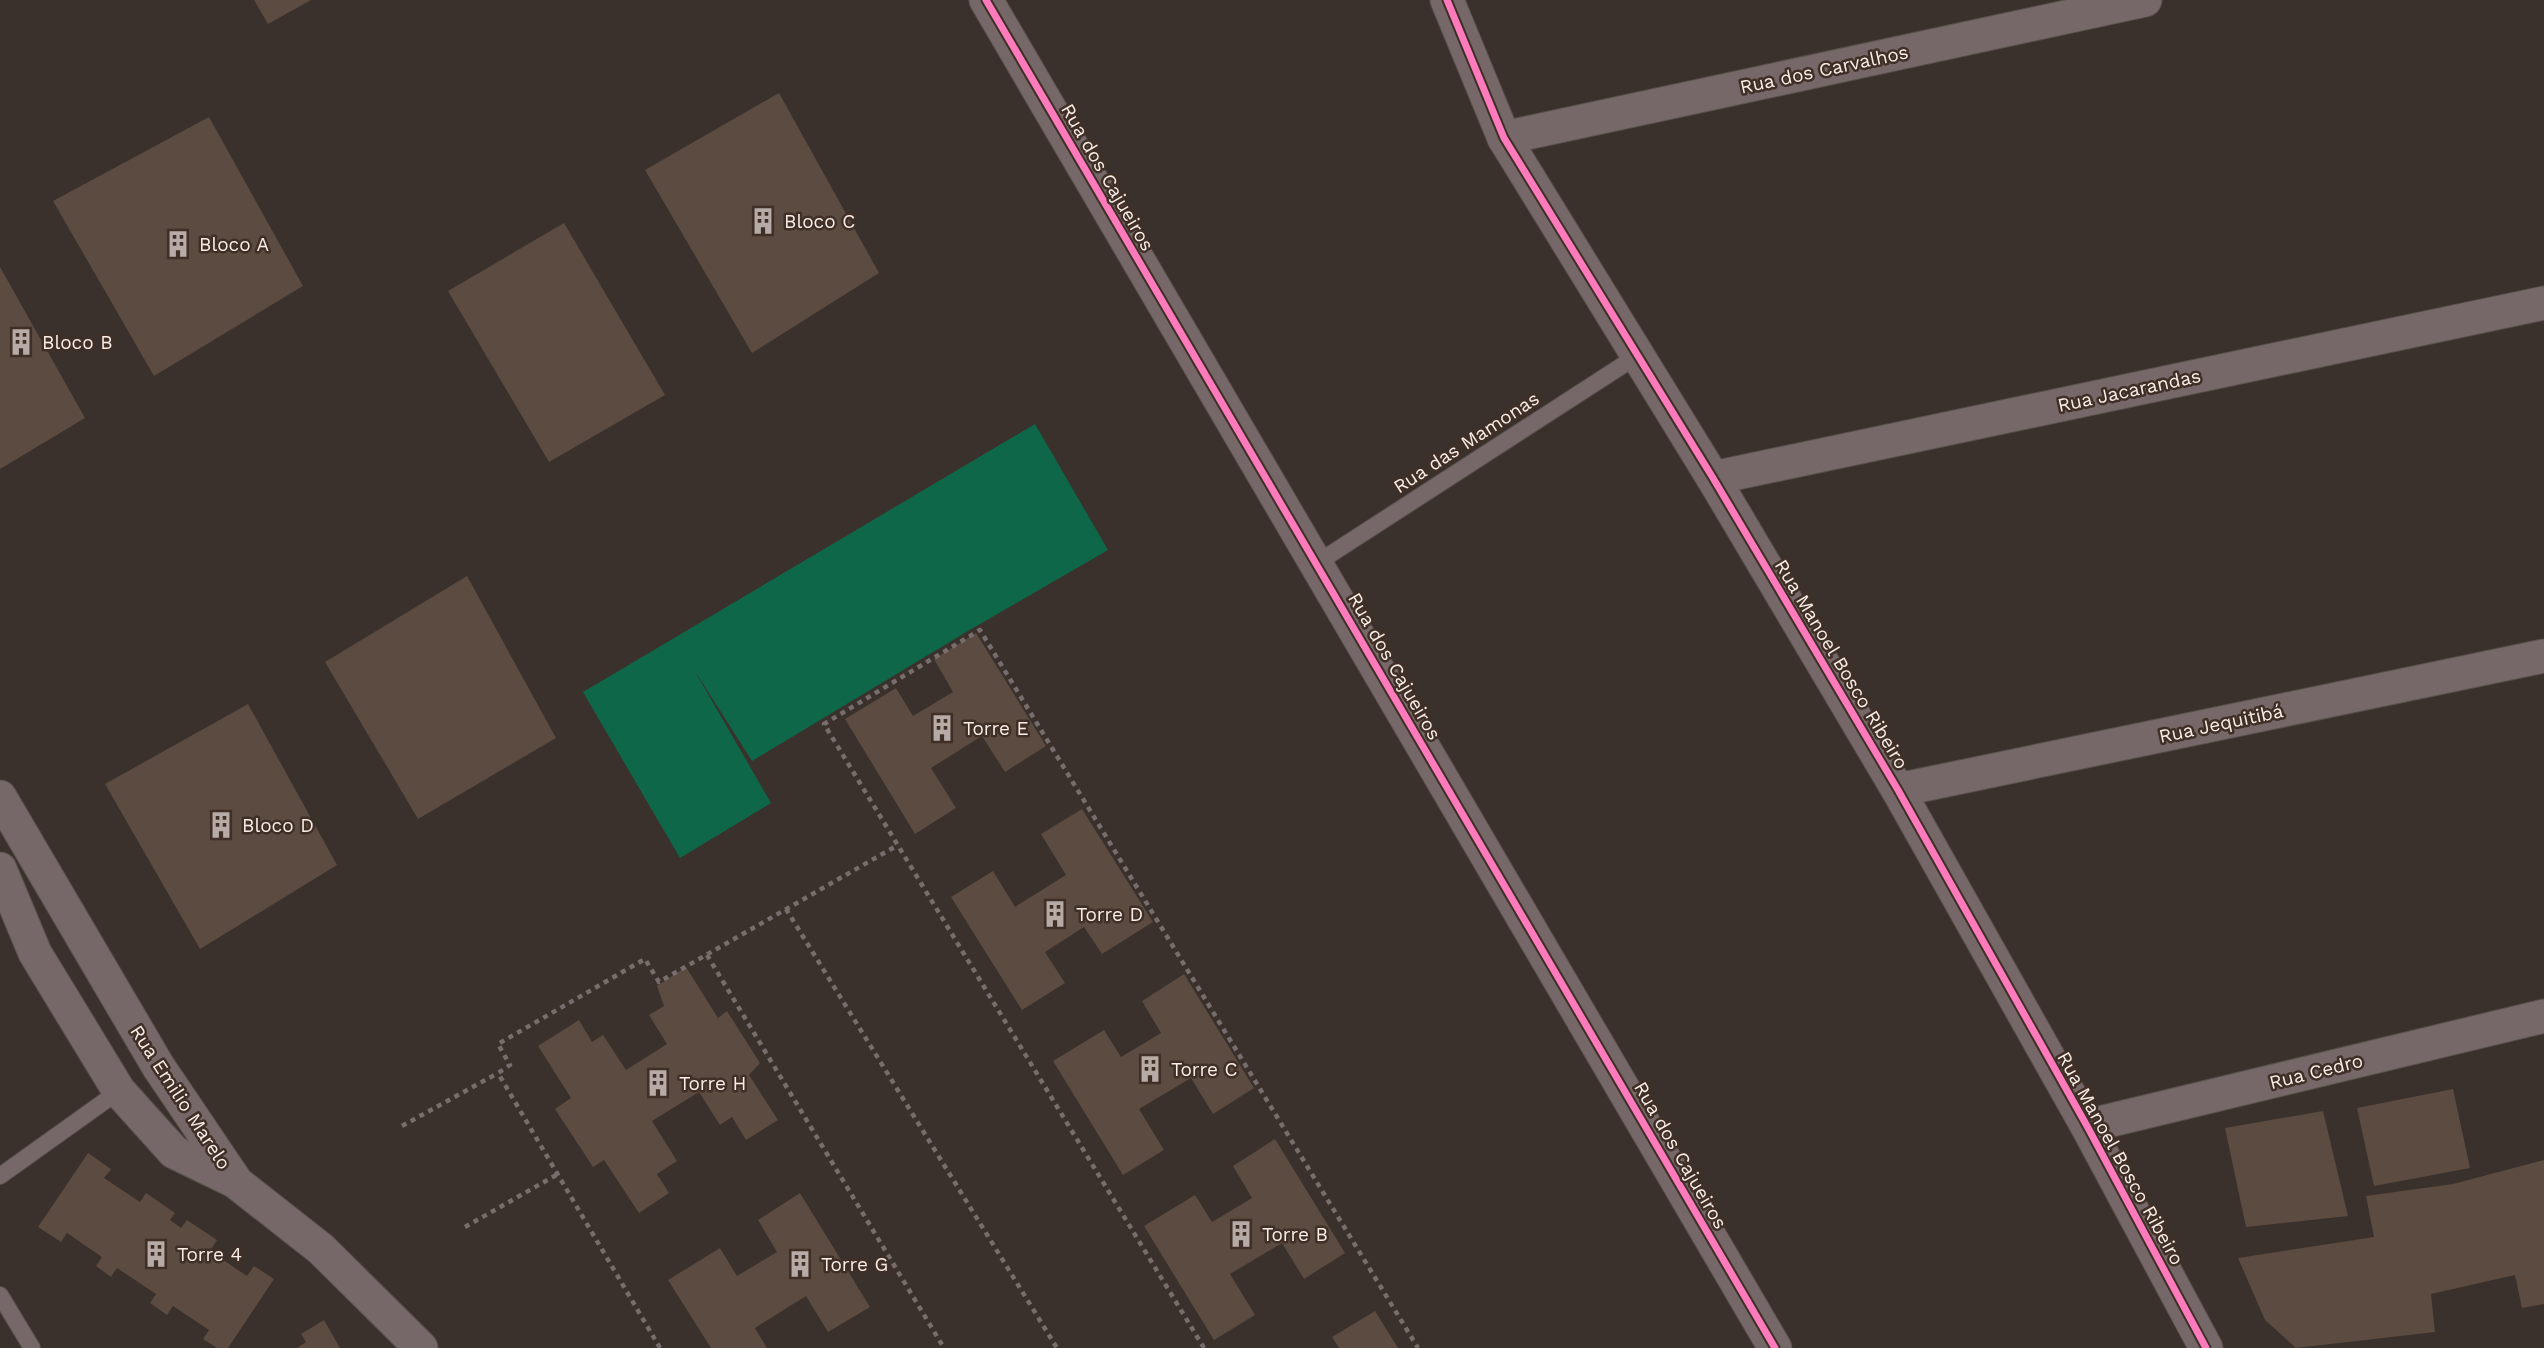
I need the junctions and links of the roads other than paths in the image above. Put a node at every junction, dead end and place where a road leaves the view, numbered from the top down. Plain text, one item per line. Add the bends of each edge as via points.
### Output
1 (986, 0) edge
2 (1447, 0) edge
3 (2144, 0) edge
4 (1504, 138) junction
5 (2544, 303) edge
6 (1637, 356) junction
7 (1713, 478) junction
8 (1317, 563) junction
9 (2544, 656) edge
10 (1898, 790) junction
11 (0, 797) edge
12 (0, 869) edge
13 (79, 930) junction
14 (35, 953) junction
15 (2544, 1016) edge
16 (158, 1066) junction
17 (119, 1091) junction
18 (2087, 1126) junction
19 (0, 1175) edge
20 (237, 1182) junction
21 (0, 1295) edge
22 (32, 1348) edge
23 (421, 1348) edge
24 (1775, 1348) edge
25 (2206, 1348) edge

1 - 8 street, Rua dos Cajueiros
2 - 4 street, Rua Manoel Bosco Ribeiro
3 - 4 street, Rua dos Carvalhos
4 - 6 street, Rua Manoel Bosco Ribeiro
5 - 7 street, Rua Jacarandas
6 - 7 street, Rua Manoel Bosco Ribeiro
6 - 8 lane, Rua das Mamonas
7 - 10 street, Rua Manoel Bosco Ribeiro
8 - 24 street, Rua dos Cajueiros
9 - 10 street, Rua Jequitibá
10 - 18 street, Rua Manoel Bosco Ribeiro
11 - 13 street, Rua Emilio Marelo
12 - 14 street
13 - 14 street
13 - 16 street, Rua Emilio Marelo
14 - 17 street
15 - 18 street, Rua Cedro
16 - 17 street
16 - 20 street, Rua Emilio Marelo
17 - 19 lane
17 - 20 street via 174,1152
18 - 25 street, Rua Manoel Bosco Ribeiro
20 - 23 street, Rua Emilio Marelo via 321,1249
21 - 22 lane

